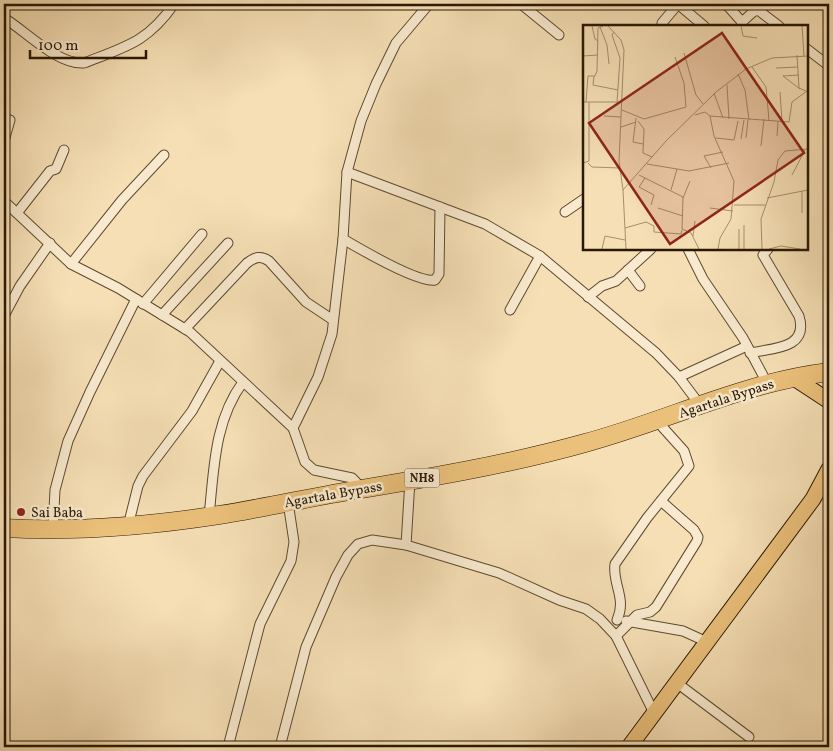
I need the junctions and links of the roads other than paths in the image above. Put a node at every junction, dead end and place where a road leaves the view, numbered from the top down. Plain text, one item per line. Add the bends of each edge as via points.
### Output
1 (174, 4) edge
2 (429, 4) edge
3 (521, 4) edge
4 (678, 4) edge
5 (726, 4) edge
6 (4, 18) edge
7 (662, 23) dead end
8 (742, 24) edge
9 (703, 25) edge
10 (778, 25) edge
11 (559, 35) dead end
12 (808, 50) edge
13 (829, 66) edge
14 (10, 120) dead end
15 (4, 141) edge
16 (64, 150) dead end
17 (164, 155) dead end
18 (348, 172) junction
19 (583, 200) edge
20 (4, 201) edge
21 (440, 207) junction
22 (565, 212) dead end
23 (17, 213) junction
24 (202, 234) dead end
25 (343, 239) junction
26 (50, 243) junction
27 (228, 243) dead end
28 (650, 250) edge
29 (688, 250) edge
30 (767, 250) edge
31 (540, 256) junction
32 (71, 264) junction
33 (628, 270) junction
34 (640, 286) dead end
35 (588, 297) junction
36 (140, 301) junction
37 (510, 310) dead end
38 (162, 315) junction
39 (4, 316) edge
40 (333, 320) junction
41 (184, 329) junction
42 (748, 349) junction
43 (220, 361) junction
44 (829, 372) edge
45 (679, 377) junction
46 (794, 378) junction
47 (243, 382) junction
48 (767, 384) junction
49 (829, 400) edge
50 (700, 405) junction
51 (657, 421) junction
52 (293, 428) junction
53 (829, 469) edge
54 (410, 480) junction
55 (361, 490) junction
56 (661, 501) junction
57 (288, 502) junction
58 (209, 516) junction
59 (128, 526) junction
60 (4, 528) edge
61 (53, 529) junction
62 (406, 545) junction
63 (617, 620) junction
64 (629, 622) junction
65 (604, 623) junction
66 (616, 636) junction
67 (707, 642) junction
68 (676, 683) junction
69 (654, 713) junction
70 (749, 737) dead end
71 (228, 747) edge
72 (280, 747) edge
73 (630, 747) edge

1 - 6 street via 150,33 130,45 77,64 59,56
2 - 18 street via 386,61 362,121
3 - 11 street
4 - 7 street
4 - 9 street
5 - 8 street
8 - 10 street via 758,10
12 - 13 street
14 - 15 street
16 - 23 street via 56,168 50,171
17 - 32 street via 122,200
18 - 21 street
18 - 25 street
19 - 22 street
20 - 23 street
21 - 25 street via 439,274 436,280 427,280 394,267
21 - 31 street via 485,224
23 - 26 street
24 - 36 street
25 - 40 street
26 - 32 street
26 - 39 street
27 - 38 street
28 - 33 street
29 - 42 street via 703,279
30 - 42 street via 763,255 799,316 801,333 789,344
31 - 35 street
31 - 37 street
32 - 36 street
33 - 34 street
33 - 35 street
35 - 45 street via 656,353
36 - 38 street
36 - 61 street via 90,392 68,440 55,490
38 - 41 street
40 - 41 street via 306,302 269,261 258,257 247,263
40 - 52 street via 332,334 318,377
41 - 43 street
42 - 45 street
42 - 48 street
43 - 47 street
43 - 59 street via 192,411 143,476
44 - 46 highway, Agartala Bypass / NH8
45 - 50 street
46 - 48 highway, Agartala Bypass / NH8
46 - 49 main road
47 - 52 street
47 - 58 street via 228,405 217,444
48 - 50 highway, Agartala Bypass / NH8
50 - 51 highway, Agartala Bypass / NH8
51 - 54 highway, Agartala Bypass / NH8 via 557,451
51 - 56 street via 684,451 688,466
52 - 55 street via 305,462 314,470 352,478
53 - 67 main road via 813,499
54 - 55 highway, Agartala Bypass / NH8
54 - 62 street
55 - 57 highway, Agartala Bypass / NH8
56 - 63 street via 616,564 614,570 621,596
56 - 64 street via 694,530 697,541 656,607
57 - 58 highway, Agartala Bypass / NH8
57 - 71 street via 294,542 291,560 260,624
58 - 59 highway, Agartala Bypass / NH8
59 - 61 highway, Agartala Bypass / NH8
60 - 61 highway, Agartala Bypass / NH8
62 - 65 street via 499,573 586,609
62 - 72 street via 372,540 358,544 348,555 306,647
63 - 64 street
63 - 65 street
64 - 66 street
64 - 67 street via 683,631
65 - 66 street
66 - 69 street
67 - 68 main road
68 - 69 main road
68 - 70 street
69 - 73 main road

